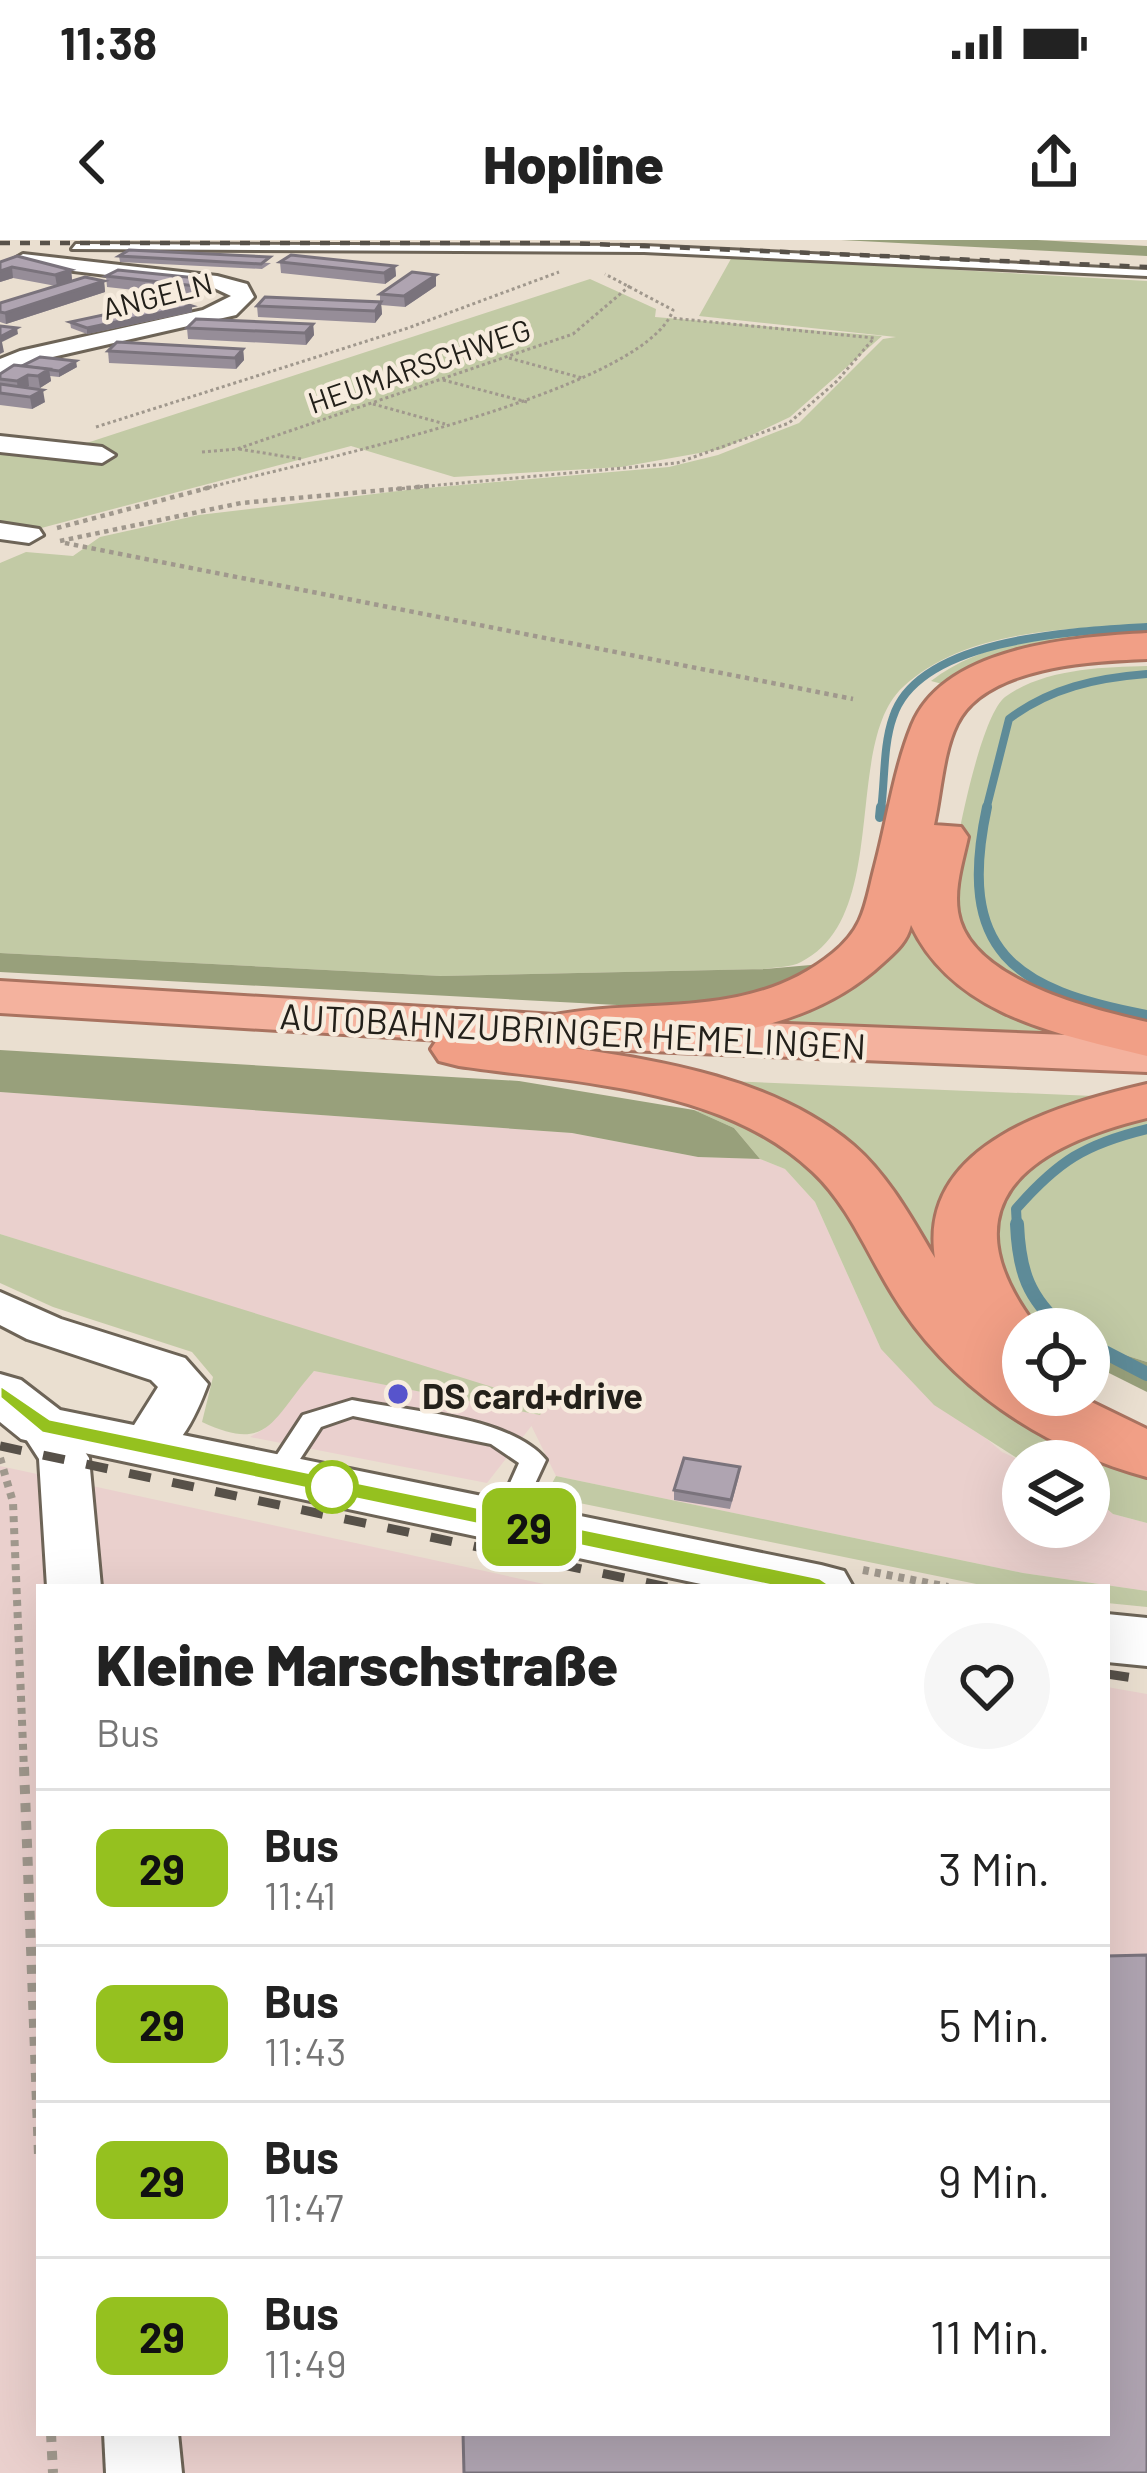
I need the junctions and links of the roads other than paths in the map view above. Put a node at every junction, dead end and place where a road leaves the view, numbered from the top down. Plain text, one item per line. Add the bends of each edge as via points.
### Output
1 (86, 243) edge
2 (11, 263) edge
3 (1147, 273) edge
4 (0, 367) edge
5 (0, 444) edge
6 (102, 455) dead end
7 (0, 531) edge
8 (44, 538) road end
9 (1147, 646) edge
10 (1147, 659) edge
11 (0, 997) edge
12 (0, 1023) edge
13 (554, 1031) junction
14 (1147, 1039) edge
15 (459, 1049) junction
16 (1147, 1055) edge
17 (1147, 1081) edge
18 (1147, 1101) edge
19 (0, 1306) edge
20 (1002, 1328) edge
21 (1002, 1378) edge
22 (1110, 1404) edge
23 (1063, 1416) edge
24 (1147, 1420) edge
25 (14, 1426) edge
26 (144, 1449) junction
27 (1147, 1454) edge
28 (276, 1476) junction
29 (505, 1522) junction
30 (74, 1584) edge
31 (806, 1584) edge
32 (1110, 1638) edge
33 (1147, 1642) edge
34 (141, 2436) edge
35 (144, 2473) edge

1 - 2 street
1 - 3 lane via 565,248
2 - 4 street, ANGELN via 217,282 243,297 228,310
5 - 6 street
7 - 8 street
9 - 13 highway via 1007,668 946,704 883,935 824,987 744,1016
10 - 14 highway via 1021,676 976,708 934,919 952,954 991,984 1036,1008
11 - 13 highway, AUTOBAHNZUBRINGER HEMELINGEN
12 - 15 highway, AUTOBAHNZUBRINGER HEMELINGEN
13 - 16 highway, AUTOBAHNZUBRINGER HEMELINGEN
15 - 17 highway, AUTOBAHNZUBRINGER HEMELINGEN
15 - 21 highway via 693,1088 794,1128 869,1199 963,1345
18 - 20 highway via 1040,1133 1001,1158 974,1191 966,1274
19 - 26 street via 44,1329 168,1369 184,1384
22 - 24 highway
23 - 27 highway
25 - 26 street
25 - 30 street via 64,1458
26 - 28 street
28 - 29 street
28 - 29 lane via 311,1421 352,1408 498,1437 533,1460
29 - 31 street
32 - 33 street
34 - 35 street

